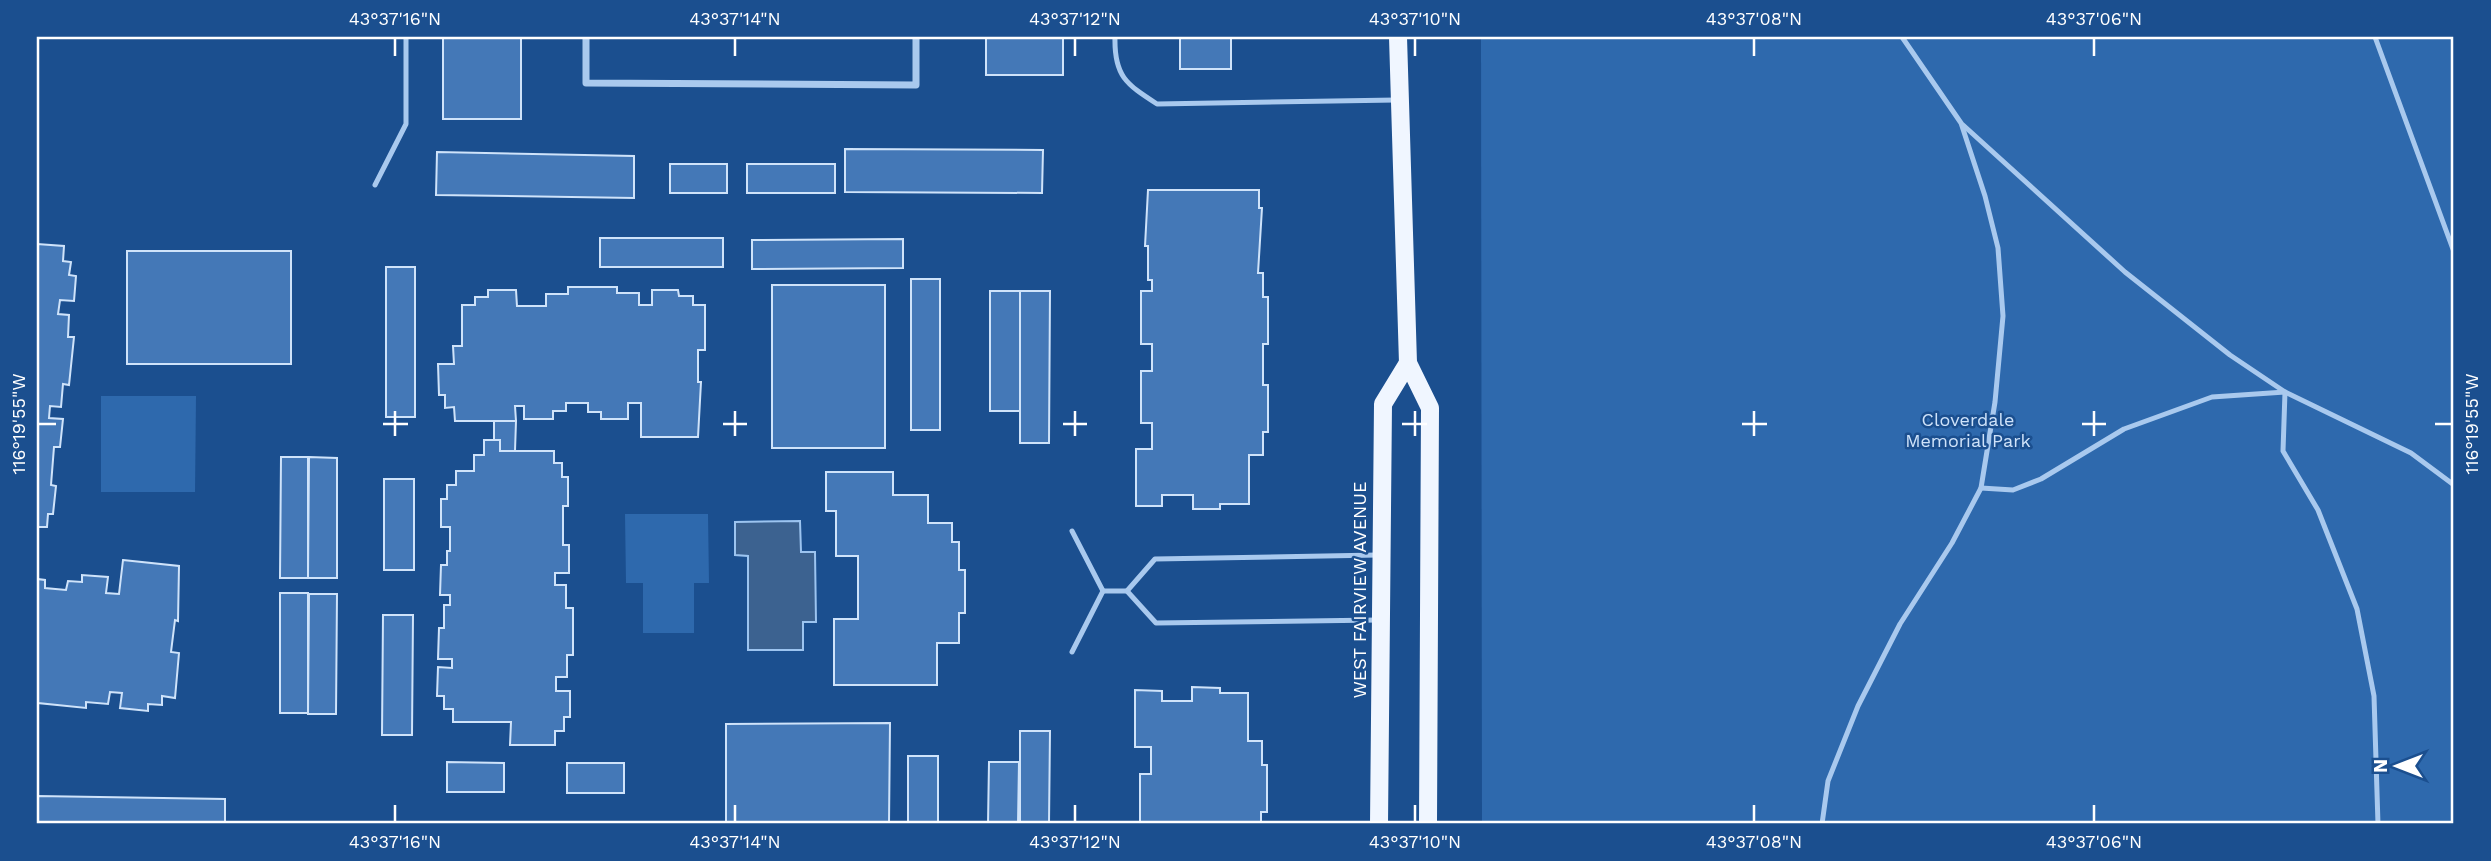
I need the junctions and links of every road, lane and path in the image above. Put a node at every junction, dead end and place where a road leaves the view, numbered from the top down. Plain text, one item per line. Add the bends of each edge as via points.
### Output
1 (406, 37) edge
2 (586, 37) edge
3 (916, 37) edge
4 (1115, 37) edge
5 (1398, 37) edge
6 (1902, 37) edge
7 (2375, 37) edge
8 (1398, 100) junction
9 (1961, 123) junction
10 (374, 185) dead end
11 (2454, 252) edge
12 (1408, 363) junction
13 (2285, 392) junction
14 (2454, 485) edge
15 (1981, 488) junction
16 (1072, 531) dead end
17 (1381, 555) junction
18 (1103, 591) junction
19 (1127, 591) junction
20 (1382, 620) junction
21 (1072, 652) dead end
22 (1379, 824) edge
23 (1428, 824) edge
24 (1822, 824) edge
25 (2378, 824) edge

1 - 10 lane via 406,124
2 - 3 street via 586,83 916,85
4 - 8 lane via 1115,55 1125,84 1157,104
5 - 8 main road
6 - 9 lane
7 - 11 lane
8 - 12 main road
9 - 13 lane via 2125,272
9 - 15 lane via 1986,195 1998,248 2003,316
12 - 17 main road, WEST FAIRVIEW AVENUE via 1383,404
12 - 23 main road via 1430,408
13 - 14 lane via 2411,453
13 - 15 lane via 2212,397 2124,429 2013,490
13 - 25 lane via 2283,451 2318,510 2357,609 2374,696
15 - 24 lane via 1900,624 1858,706 1828,781
16 - 18 lane
17 - 19 lane via 1155,559
17 - 20 main road, WEST FAIRVIEW AVENUE
18 - 19 lane
18 - 21 lane
19 - 20 lane via 1156,622
20 - 22 main road, WEST FAIRVIEW AVENUE

